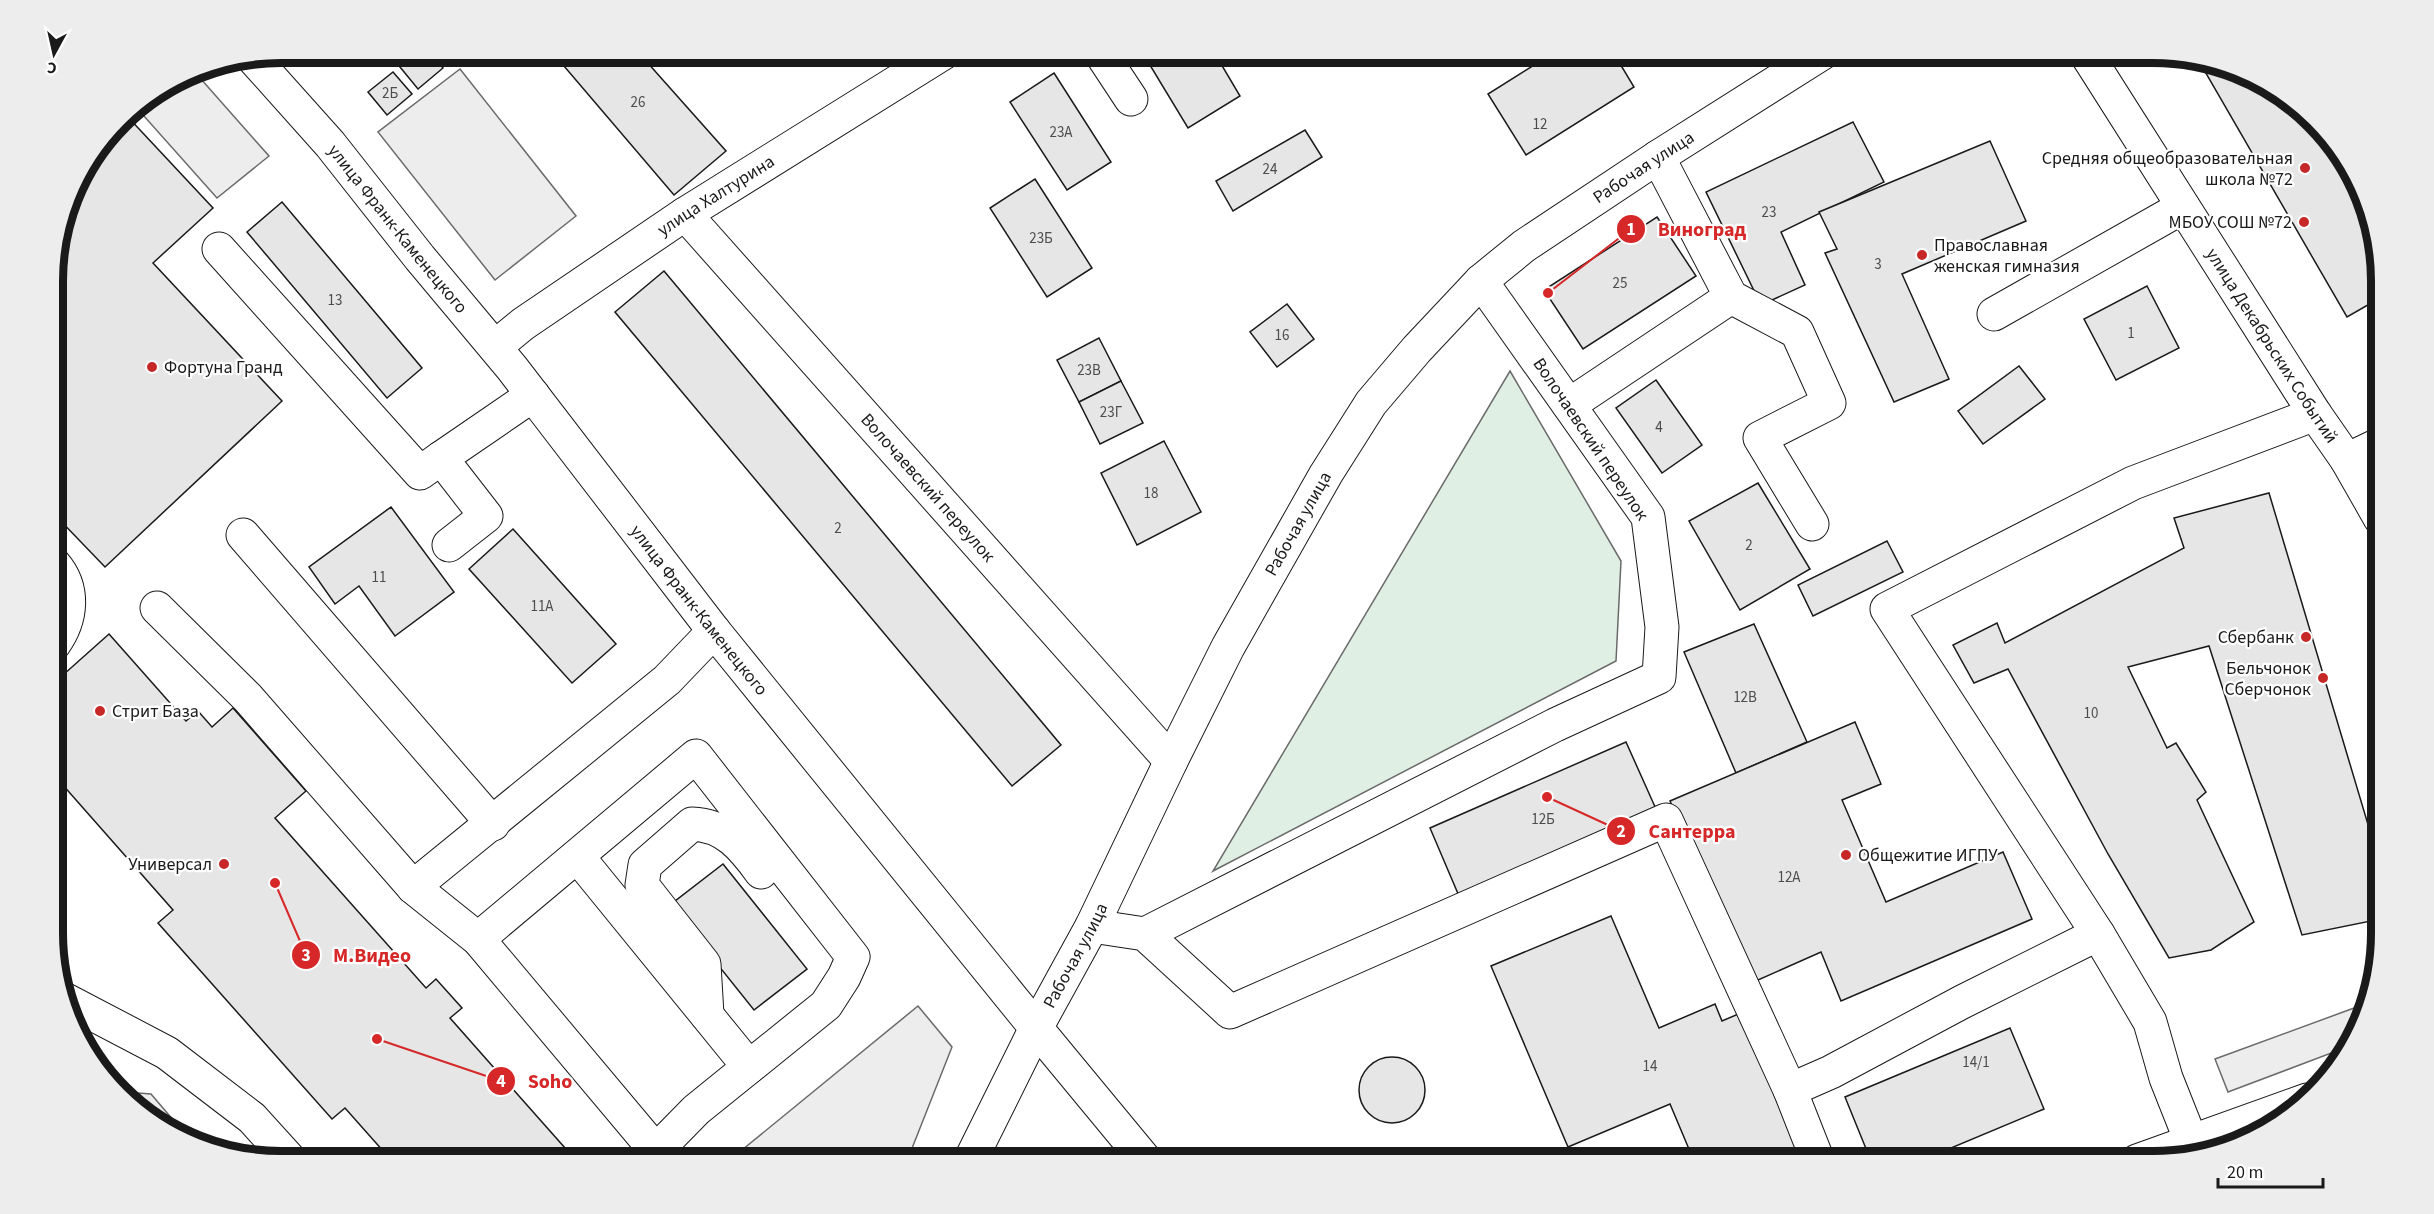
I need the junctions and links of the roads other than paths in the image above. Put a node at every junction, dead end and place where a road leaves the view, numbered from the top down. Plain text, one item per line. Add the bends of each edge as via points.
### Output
1 (927, 63) edge
2 (1108, 63) edge
3 (1807, 63) edge
4 (2092, 63) edge
5 (258, 64) edge
6 (1131, 99) dead end
7 (1658, 157) junction
8 (2183, 207) junction
9 (685, 213) junction
10 (219, 249) dead end
11 (1481, 281) junction
12 (1731, 297) junction
13 (1994, 314) dead end
14 (495, 347) junction
15 (532, 395) junction
16 (1569, 405) junction
17 (2315, 414) junction
18 (2371, 448) edge
19 (441, 458) junction
20 (2347, 459) junction
21 (2371, 502) edge
22 (1812, 524) dead end
23 (243, 535) dead end
24 (449, 545) dead end
25 (63, 579) edge
26 (157, 608) dead end
27 (63, 630) edge
28 (714, 631) junction
29 (1171, 761) junction
30 (492, 824) junction
31 (578, 857) junction
32 (413, 887) junction
33 (1092, 926) junction
34 (1145, 934) junction
35 (2098, 934) junction
36 (478, 939) junction
37 (848, 967) junction
38 (76, 1005) edge
39 (707, 1016) junction
40 (1036, 1028) junction
41 (749, 1067) junction
42 (1790, 1090) junction
43 (2278, 1111) edge
44 (2191, 1141) junction
45 (282, 1151) edge
46 (647, 1151) edge
47 (656, 1151) edge
48 (975, 1151) edge
49 (1138, 1151) edge
50 (1814, 1151) edge
51 (2164, 1151) edge

1 - 9 main road, улица Халтурина
2 - 6 main road
3 - 7 main road, Рабочая улица
4 - 8 main road, улица Декабрьских Событий
5 - 14 main road, улица Франк-Каменецкого via 330,144
7 - 11 main road, Рабочая улица via 1524,246
7 - 12 main road
8 - 13 main road
8 - 17 main road, улица Декабрьских Событий
9 - 14 main road, улица Халтурина
9 - 29 main road, Волочаевский переулок
10 - 19 main road via 420,473
11 - 16 main road, Волочаевский переулок
11 - 29 main road, Рабочая улица via 1371,403 1273,564
12 - 16 main road
12 - 22 main road via 1797,332 1829,403 1760,438
14 - 15 main road, улица Франк-Каменецкого
15 - 19 main road
15 - 28 main road, улица Франк-Каменецкого
16 - 34 main road, Волочаевский переулок via 1648,517 1662,627 1659,677
17 - 20 main road, улица Декабрьских Событий
17 - 35 main road via 2133,483 1887,609
18 - 20 main road
19 - 24 main road via 486,516
20 - 21 main road, улица Декабрьских Событий
23 - 30 main road
25 - 27 main road via 69,609
26 - 32 main road via 248,698
28 - 30 main road via 667,680
28 - 40 main road, улица Франк-Каменецкого
29 - 33 main road, Рабочая улица
30 - 32 main road
31 - 36 main road
31 - 37 main road via 696,756
31 - 39 main road
32 - 36 main road
33 - 34 main road
33 - 40 main road, Рабочая улица
34 - 42 main road via 1230,1012 1666,820
35 - 42 main road
35 - 44 main road via 2150,1022 2166,1078
36 - 46 main road
37 - 39 main road via 773,891 744,848 710,825 692,824 645,865 642,885 704,964
37 - 41 main road via 826,1005
38 - 45 main road via 167,1053 252,1118
39 - 41 main road
40 - 48 main road, Рабочая улица
40 - 49 main road, улица Франк-Каменецкого
41 - 47 main road via 696,1110
42 - 50 main road
43 - 44 main road
44 - 51 main road

